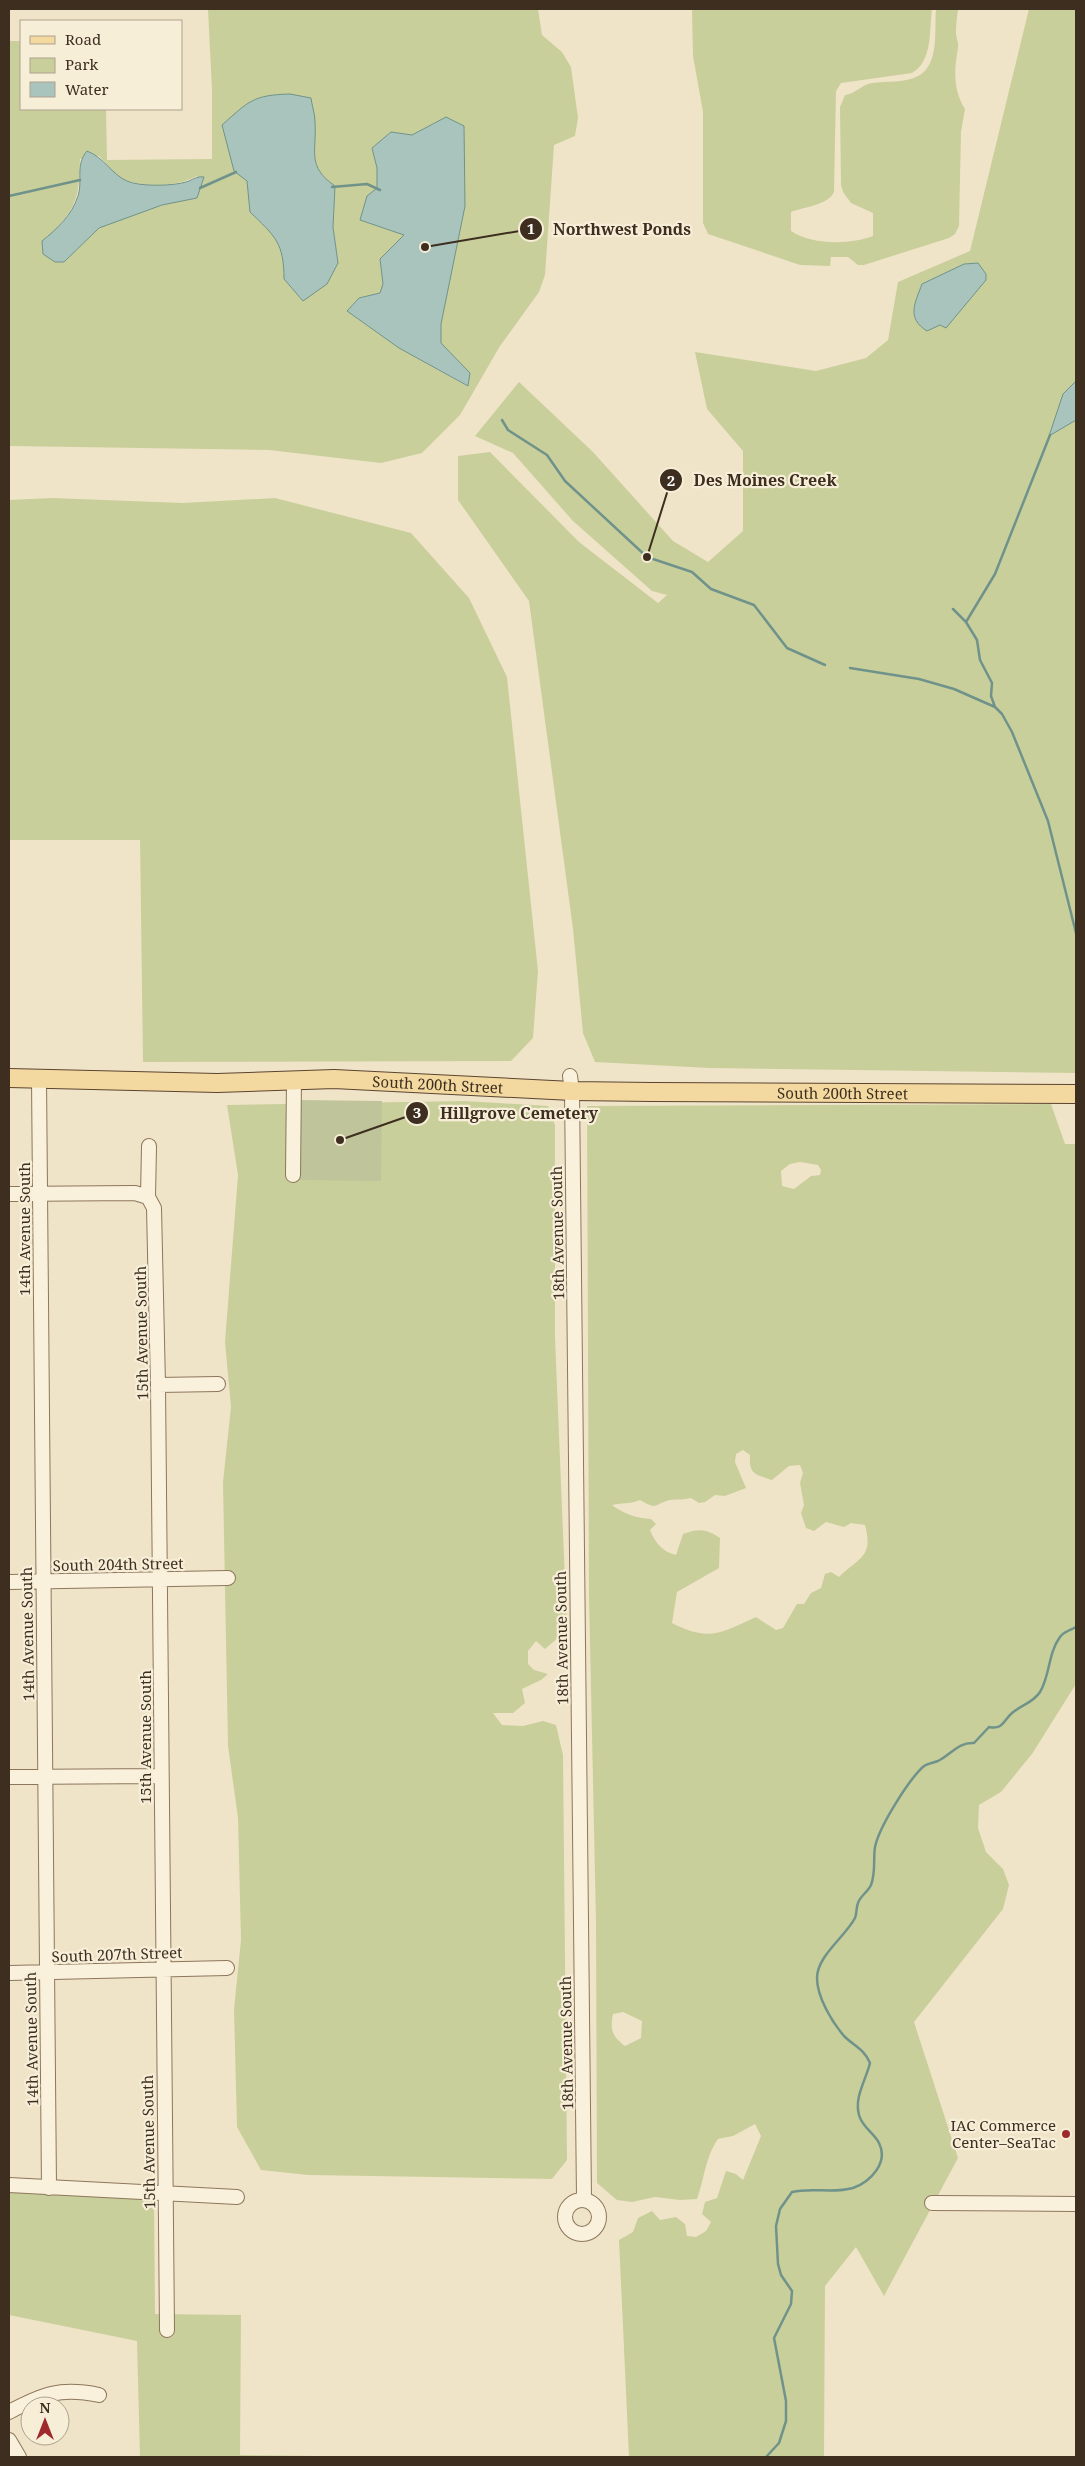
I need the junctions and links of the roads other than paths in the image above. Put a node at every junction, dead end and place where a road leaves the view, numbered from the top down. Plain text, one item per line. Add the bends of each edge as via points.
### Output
1 (9, 1078) edge
2 (39, 1079) junction
3 (294, 1080) junction
4 (571, 1083) junction
5 (1076, 1094) edge
6 (149, 1146) dead end
7 (293, 1174) dead end
8 (9, 1194) edge
9 (40, 1194) junction
10 (148, 1198) junction
11 (158, 1384) junction
12 (218, 1384) dead end
13 (228, 1578) dead end
14 (160, 1580) junction
15 (9, 1582) edge
16 (43, 1582) junction
17 (161, 1776) junction
18 (9, 1777) edge
19 (46, 1777) junction
20 (227, 1968) dead end
21 (163, 1969) junction
22 (46, 1972) junction
23 (9, 1973) edge
24 (9, 2185) edge
25 (49, 2188) junction
26 (165, 2193) junction
27 (237, 2197) dead end
28 (584, 2199) dead end
29 (932, 2203) dead end
30 (1076, 2204) edge
31 (167, 2330) dead end
32 (99, 2395) dead end
33 (9, 2412) edge
34 (9, 2440) edge
35 (19, 2457) edge

1 - 2 main road, South 200th Street
2 - 3 main road, South 200th Street via 217,1083
2 - 9 street, 14th Avenue South
3 - 4 main road, South 200th Street
3 - 7 street
4 - 5 main road, South 200th Street
4 - 28 street, 18th Avenue South
6 - 10 street, 15th Avenue South
8 - 9 street
9 - 10 street via 135,1193
9 - 16 street, 14th Avenue South
10 - 11 street, 15th Avenue South via 154,1208
11 - 12 street
11 - 14 street, 15th Avenue South
13 - 14 street, South 204th Street
14 - 16 street, South 204th Street
14 - 17 street, 15th Avenue South
15 - 16 street, South 204th Street
16 - 19 street, 14th Avenue South
17 - 19 street
17 - 21 street, 15th Avenue South
18 - 19 street
19 - 22 street, 14th Avenue South
20 - 21 street, South 207th Street
21 - 22 street, South 207th Street
21 - 26 street, 15th Avenue South
22 - 23 street, South 207th Street
22 - 25 street, 14th Avenue South
24 - 25 street
25 - 26 street
26 - 27 street
26 - 31 street, 15th Avenue South
29 - 30 street
32 - 33 street via 77,2390 52,2392
34 - 35 street

